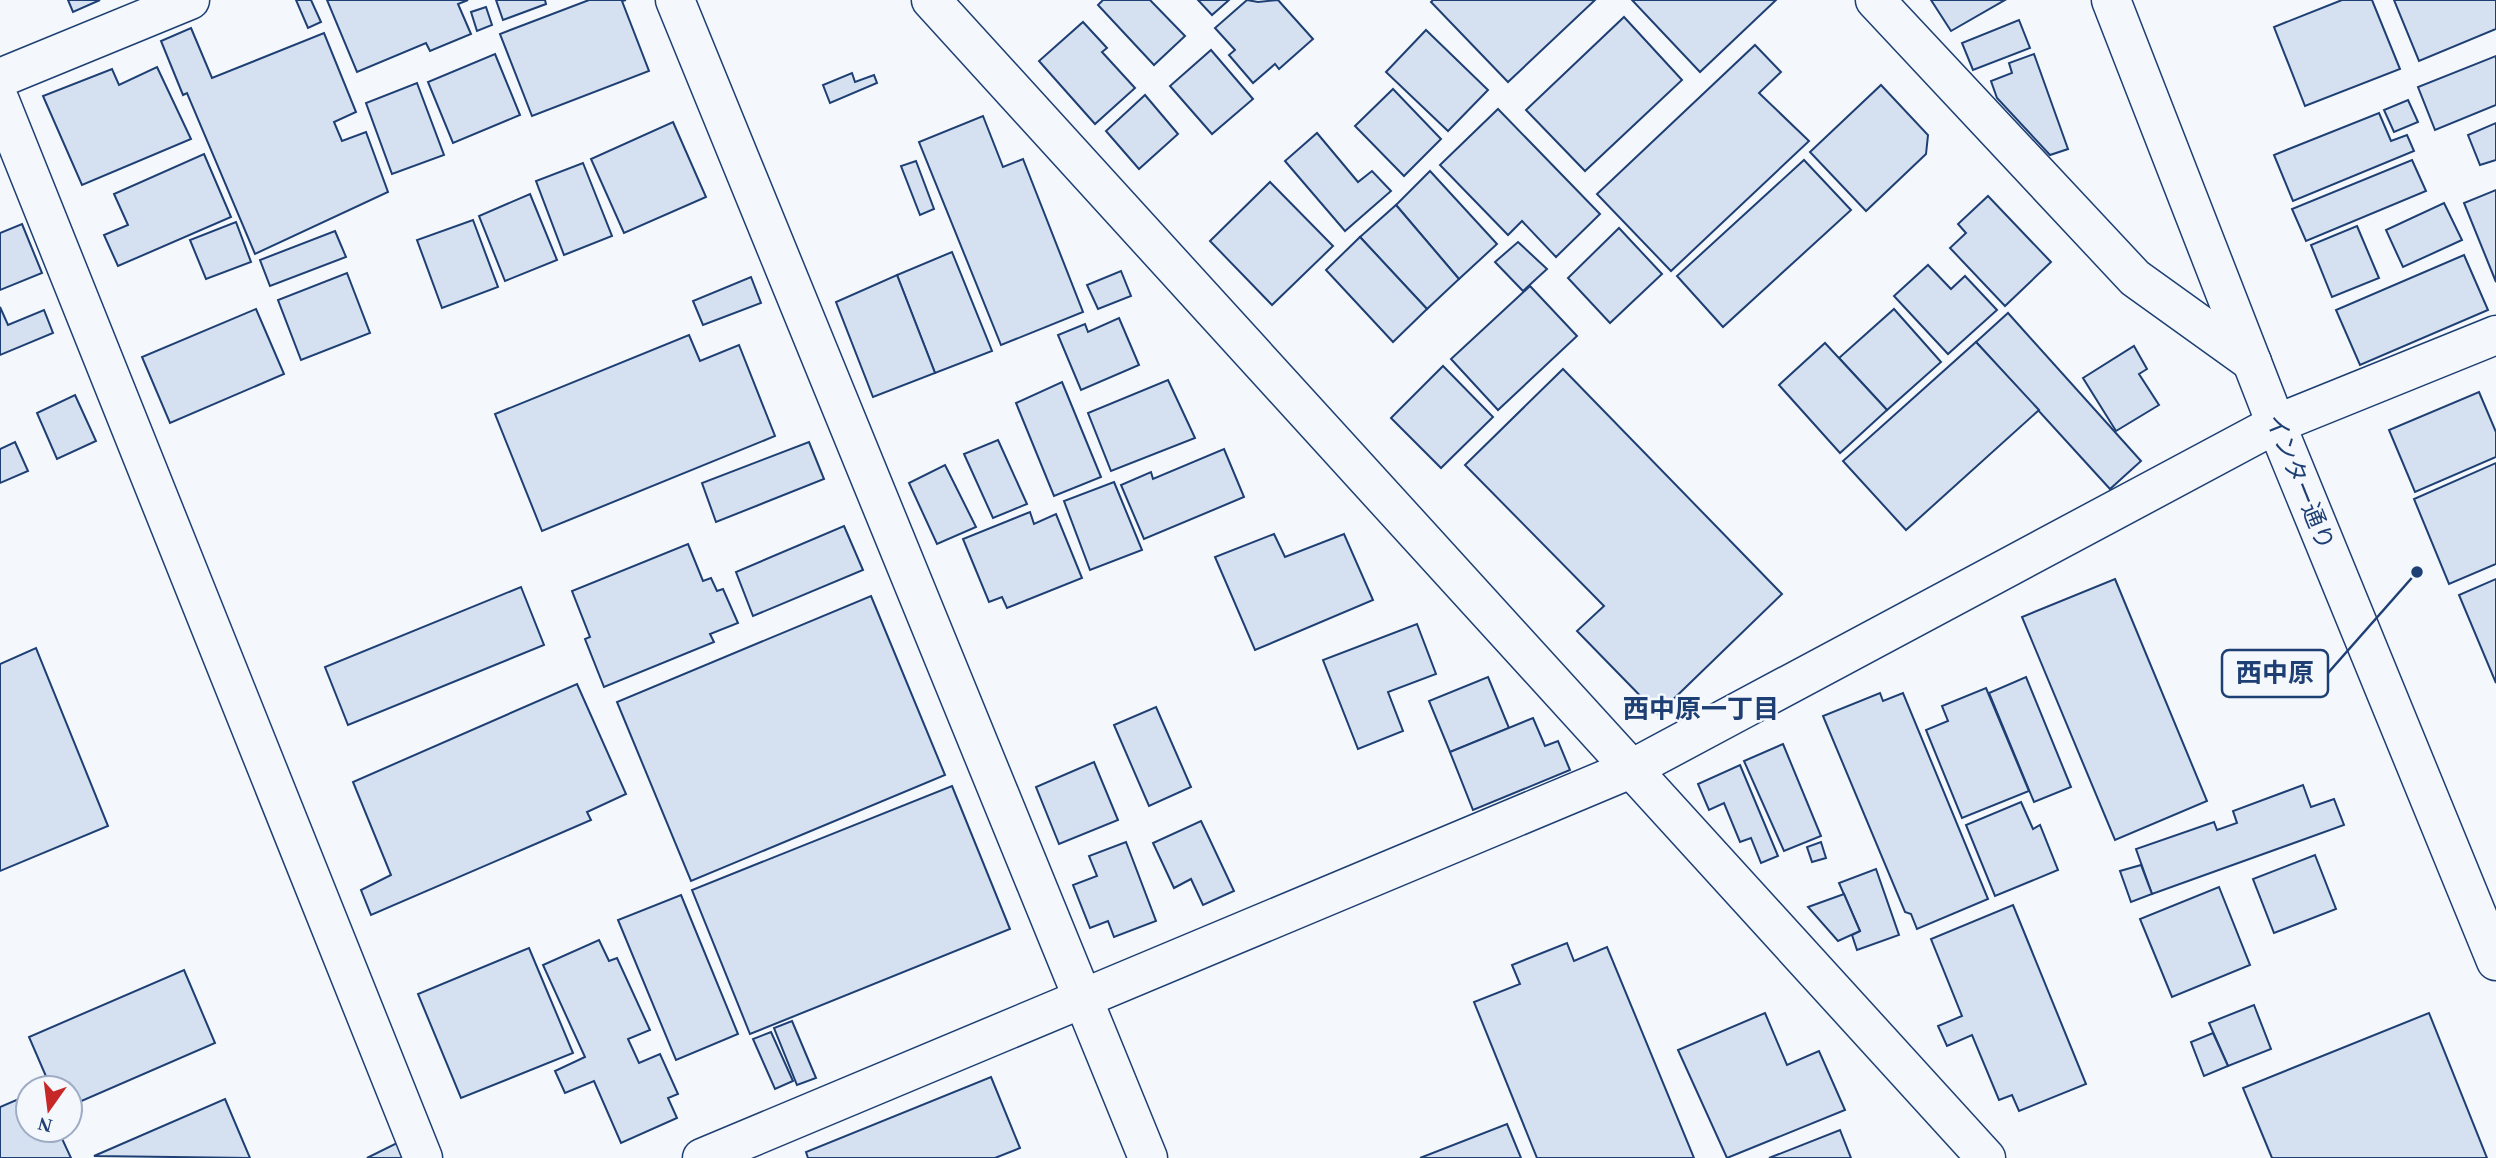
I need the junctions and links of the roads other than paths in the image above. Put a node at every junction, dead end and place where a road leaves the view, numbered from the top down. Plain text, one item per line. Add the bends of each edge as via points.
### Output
1 (190, 0) edge
2 (675, 0) edge
3 (931, 0) edge
4 (1875, 0) edge
5 (2111, 0) edge
6 (0, 78) edge
7 (0, 101) edge
8 (2496, 335) edge
9 (2252, 362) junction
10 (2276, 424) junction
11 (1633, 768) junction
12 (2496, 961) edge
13 (1082, 1000) junction
14 (423, 1158) edge
15 (702, 1158) edge
16 (1148, 1158) edge
17 (1986, 1158) edge

1 - 6 street
2 - 13 street
3 - 11 street
4 - 9 street via 2135,278
5 - 9 street, インター通り
7 - 14 street
8 - 10 street
9 - 10 street, インター通り
10 - 11 street
10 - 12 street, インター通り
11 - 13 street
11 - 17 street
13 - 15 street
13 - 16 street

